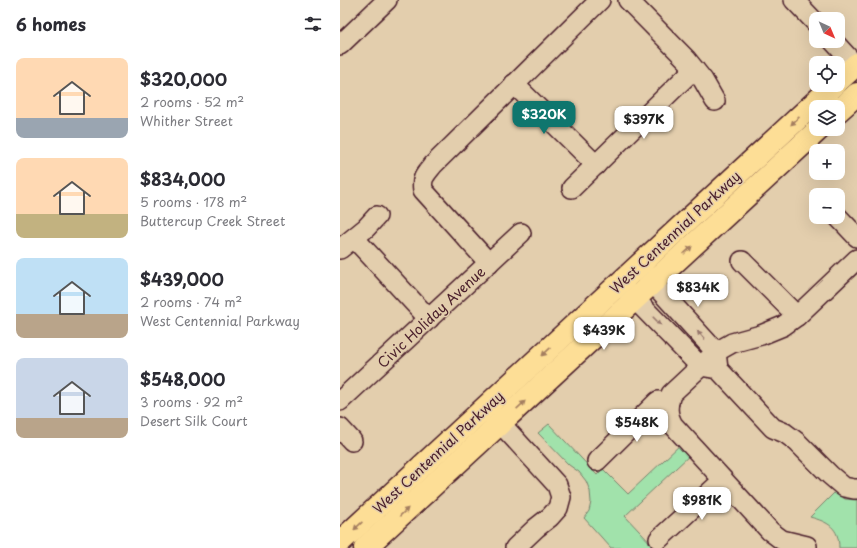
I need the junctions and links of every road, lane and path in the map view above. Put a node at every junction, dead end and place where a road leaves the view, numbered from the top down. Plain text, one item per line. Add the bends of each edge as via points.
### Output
1 (387, 0) edge
2 (600, 0) edge
3 (628, 0) edge
4 (794, 0) edge
5 (809, 16) edge
6 (340, 45) edge
7 (840, 48) edge
8 (856, 65) edge
9 (694, 69) junction
10 (845, 75) edge
11 (514, 84) junction
12 (826, 92) edge
13 (857, 94) edge
14 (715, 101) dead end
15 (845, 105) edge
16 (811, 136) edge
17 (596, 165) junction
18 (572, 188) dead end
19 (377, 216) dead end
20 (845, 224) edge
21 (521, 233) dead end
22 (857, 237) edge
23 (347, 243) edge
24 (742, 261) dead end
25 (856, 261) edge
26 (489, 263) junction
27 (638, 267) junction
28 (653, 282) junction
29 (620, 283) junction
30 (635, 299) junction
31 (797, 316) junction
32 (429, 319) junction
33 (711, 362) junction
34 (340, 401) edge
35 (669, 402) junction
36 (486, 408) junction
37 (501, 424) junction
38 (597, 461) dead end
39 (724, 480) junction
40 (856, 489) edge
41 (660, 539) dead end
42 (340, 542) edge
43 (800, 546) edge
44 (365, 548) edge
45 (515, 548) edge

1 - 6 street
2 - 11 street
3 - 9 street
4 - 5 street
7 - 8 street
8 - 10 main road
9 - 14 street
9 - 17 street
11 - 17 street
11 - 26 street via 432,165 422,183 423,190 429,198
12 -> 27 main road, West Centennial Parkway
13 - 15 main road
28 -> 16 main road, West Centennial Parkway
17 - 18 street
19 - 23 street
20 - 22 street
21 - 26 street, Civic Holiday Avenue
23 - 32 street
24 - 31 street
25 - 31 street
26 - 32 street, Civic Holiday Avenue
27 - 28 street
27 - 29 main road, West Centennial Parkway
28 - 30 main road, West Centennial Parkway
33 -> 28 street
29 - 30 street
29 -> 36 main road, West Centennial Parkway
30 -> 33 street
37 -> 30 main road, West Centennial Parkway
31 - 33 street via 783,326 732,343
32 - 34 street, Civic Holiday Avenue
33 - 35 street via 671,394
33 - 40 street via 773,428 797,442 844,487
35 - 38 street via 658,401
35 - 39 street via 669,418 673,425
36 - 37 street
36 -> 42 main road, West Centennial Parkway
44 -> 37 main road, West Centennial Parkway
37 - 45 street via 557,485 561,497 554,513
39 - 41 street
39 - 43 street via 770,531 782,540

